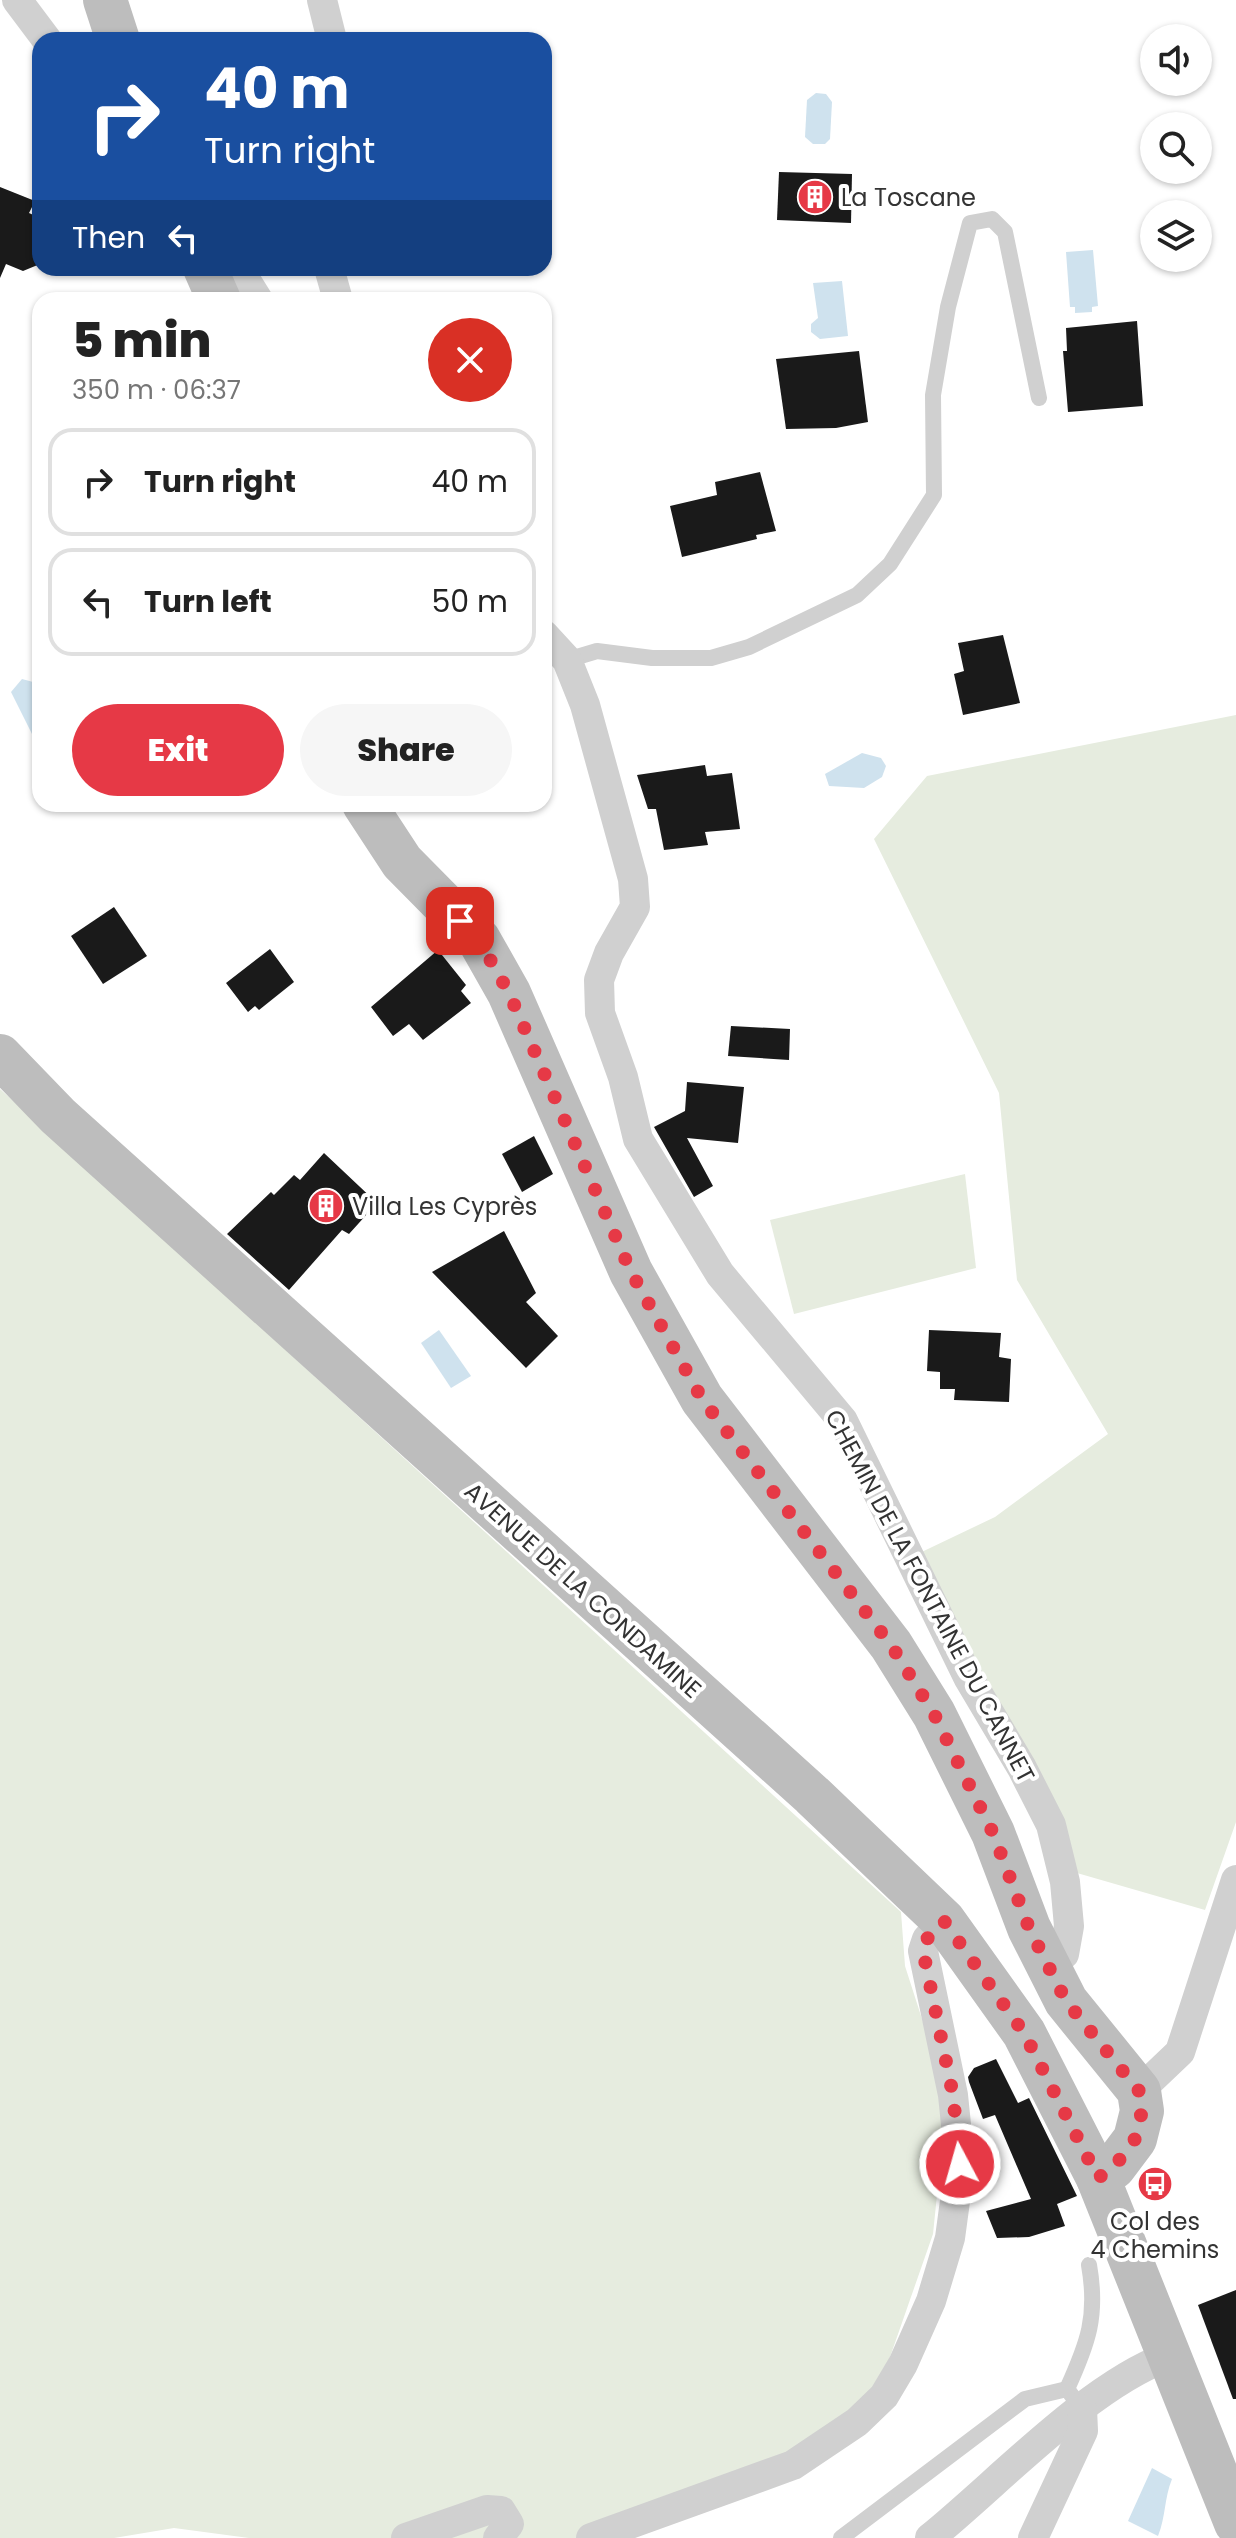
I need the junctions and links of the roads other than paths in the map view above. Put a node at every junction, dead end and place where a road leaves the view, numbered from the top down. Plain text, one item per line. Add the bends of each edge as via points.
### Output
1 (17, 0) edge
2 (105, 0) edge
3 (322, 0) edge
4 (41, 32) edge
5 (115, 32) edge
6 (330, 32) edge
7 (1039, 398) dead end
8 (552, 644) edge
9 (567, 660) junction
10 (369, 812) edge
11 (0, 1056) edge
12 (1236, 1880) edge
13 (944, 1921) junction
14 (1047, 1967) junction
15 (1139, 2091) junction
16 (1098, 2178) junction
17 (1089, 2265) dead end
18 (1167, 2357) junction
19 (1075, 2399) junction
20 (1236, 2523) edge
21 (406, 2538) edge
22 (498, 2538) edge
23 (591, 2538) edge
24 (841, 2538) edge
25 (930, 2538) edge
26 (1033, 2538) edge

1 - 4 street
2 - 5 main road
3 - 6 street
7 - 9 lane via 1005,232 992,219 970,223 933,395 934,495 890,564 857,595 736,651 711,658 652,658 597,651
8 - 9 street, CHEMIN DE LA FONTAINE DU CANNET
9 - 14 street, CHEMIN DE LA FONTAINE DU CANNET via 585,705 633,879 635,907 599,980 600,1013 638,1139 720,1274 843,1421 968,1677 1051,1825 1069,1926 1064,1954
10 - 14 main road via 402,862 479,940 509,993 631,1272 702,1399 891,1645 934,1714 993,1833
11 - 13 main road, AVENUE DE LA CONDAMINE via 58,1116 800,1784
12 - 15 street via 1180,2052
13 - 16 main road, AVENUE DE LA CONDAMINE via 1024,2033
13 - 23 street via 923,1951 953,2095 960,2164 950,2238 931,2301 903,2364 884,2396 857,2422 793,2465
14 - 15 main road via 1066,2001
15 - 16 main road via 1142,2111 1135,2139 1114,2167
16 - 18 main road, AVENUE DE LA CONDAMINE
17 - 19 lane via 1095,2299
18 - 19 street
18 - 20 main road, AVENUE DE LA CONDAMINE
19 - 24 lane via 1025,2399
19 - 25 street
19 - 26 street via 1083,2431
21 - 22 street via 487,2510 501,2511 509,2524

